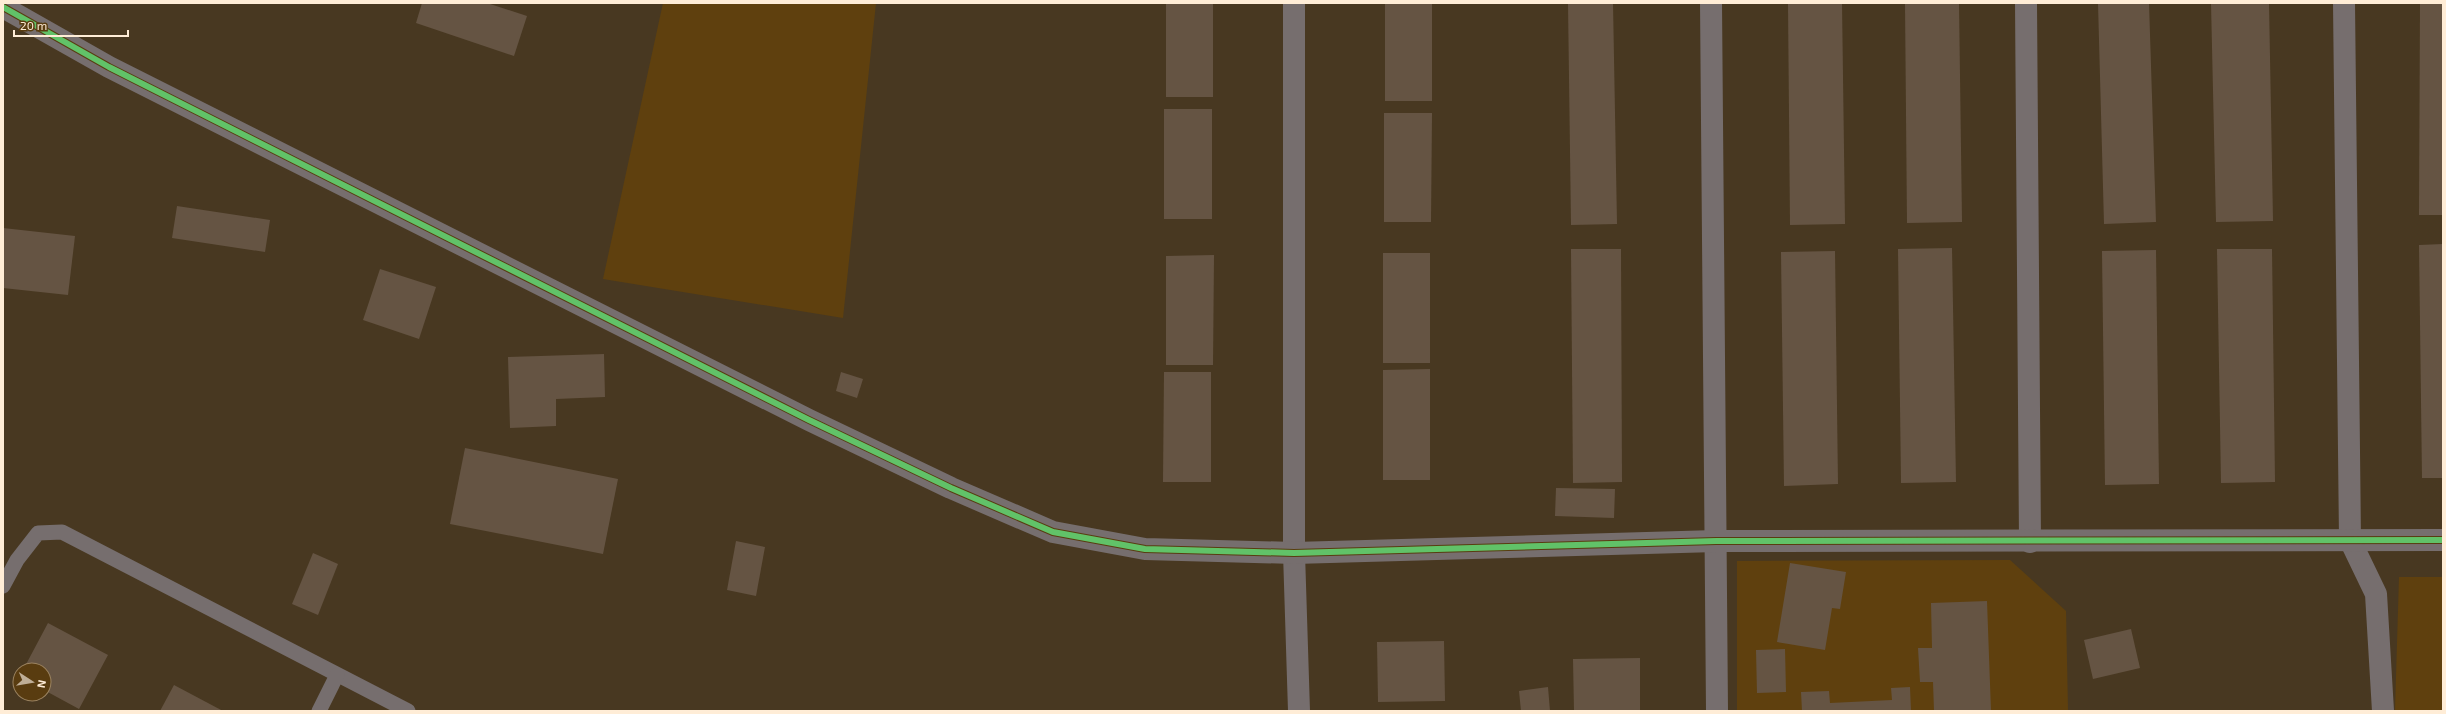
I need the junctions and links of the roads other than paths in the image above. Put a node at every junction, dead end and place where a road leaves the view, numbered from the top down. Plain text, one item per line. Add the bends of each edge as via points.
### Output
1 (1294, 3) edge
2 (1711, 3) edge
3 (2026, 3) edge
4 (2344, 3) edge
5 (3, 7) edge
6 (2350, 540) junction
7 (2443, 540) edge
8 (1716, 541) junction
9 (2030, 542) junction
10 (1294, 552) junction
11 (3, 586) edge
12 (337, 675) junction
13 (319, 711) edge
14 (408, 711) edge
15 (1299, 711) edge
16 (1716, 711) edge
17 (2383, 711) edge

1 - 10 street
2 - 8 street
3 - 9 street
4 - 6 street
5 - 10 street via 109,67 809,420 951,488 1053,532 1146,549
6 - 7 street
6 - 9 street
6 - 17 street via 2376,594
8 - 9 street
8 - 10 street
8 - 16 street
10 - 15 street
11 - 12 lane via 17,560 38,533 62,532
12 - 13 lane
12 - 14 lane

